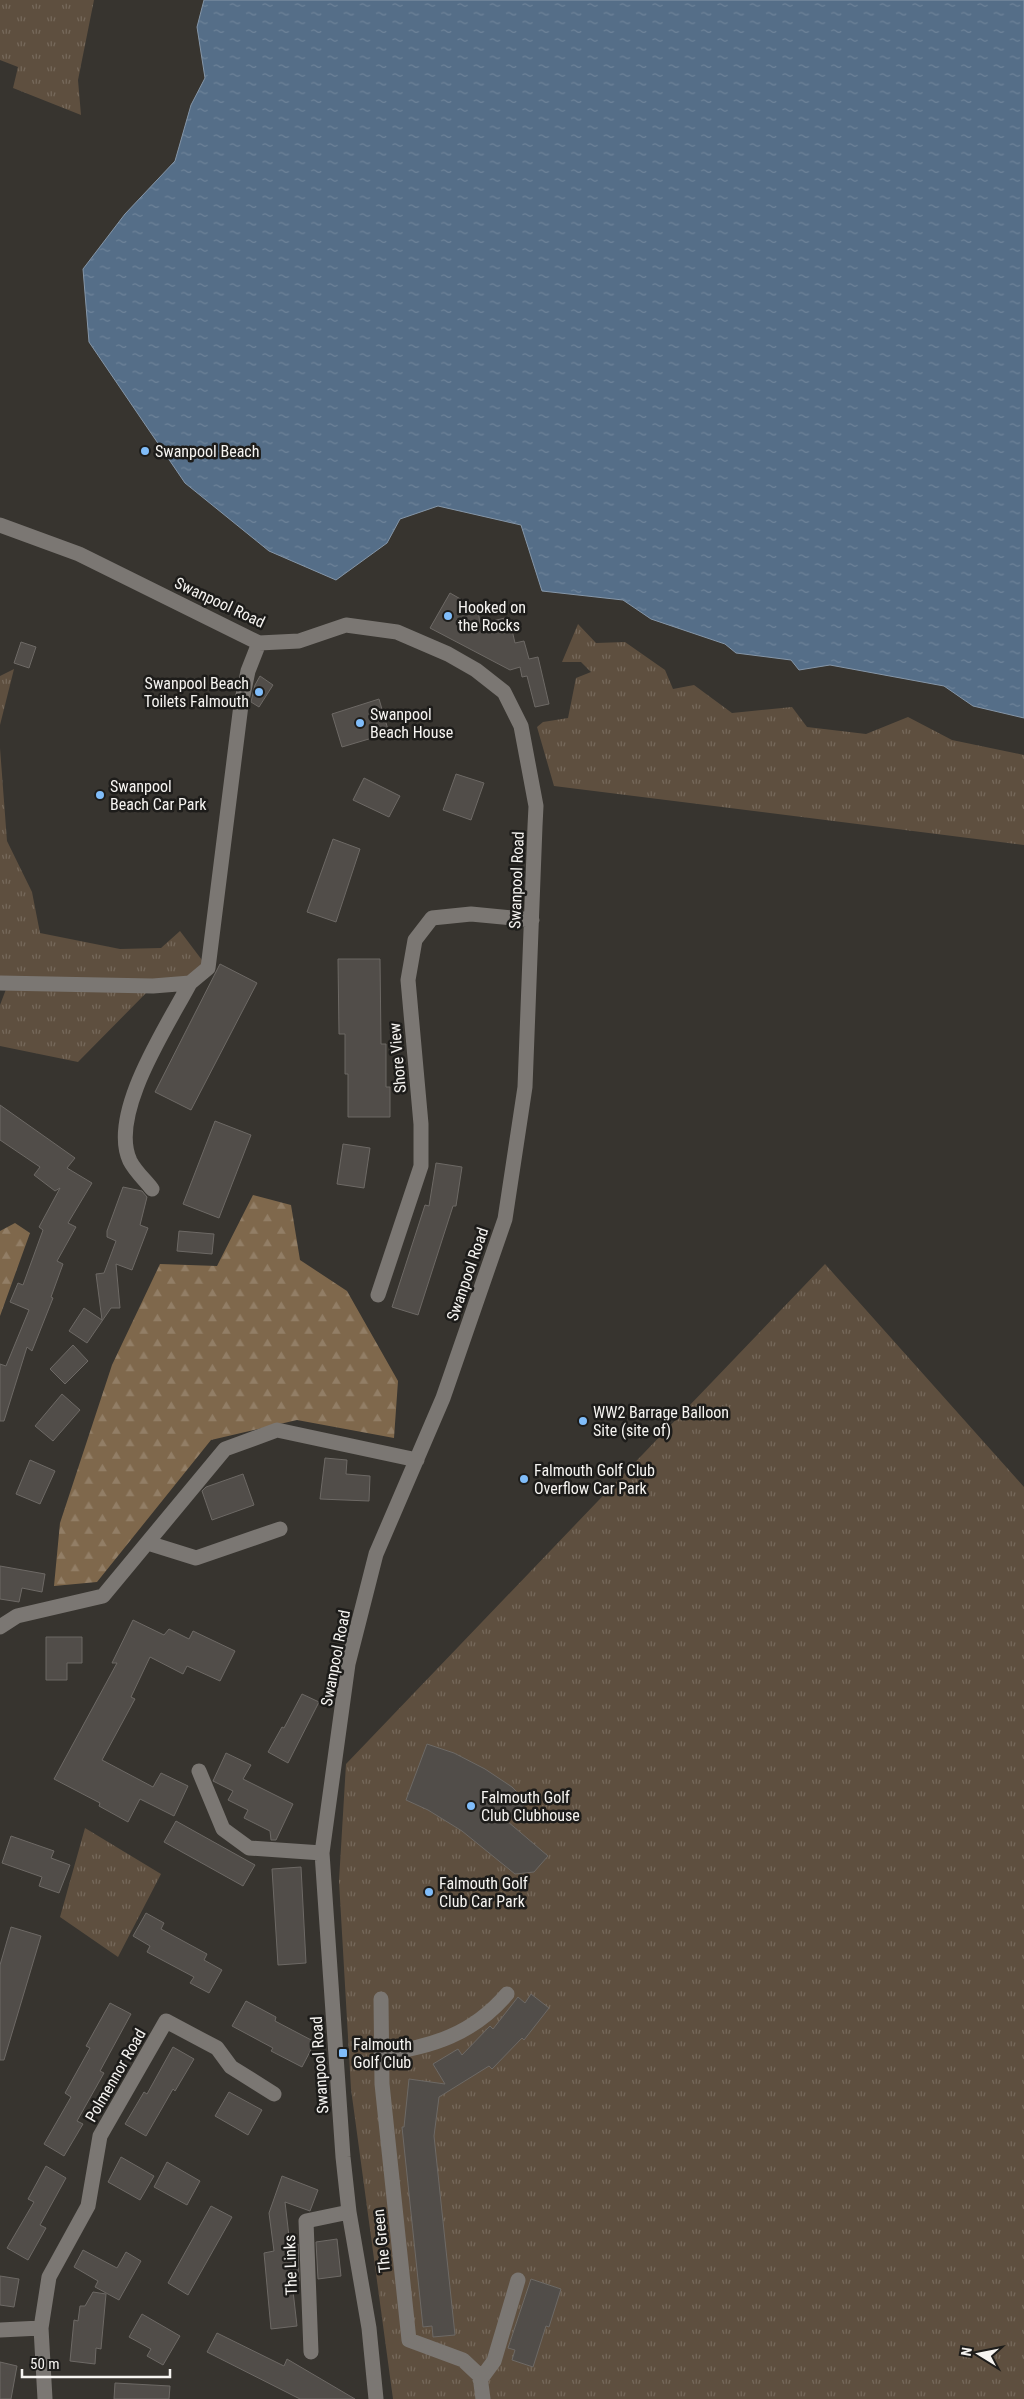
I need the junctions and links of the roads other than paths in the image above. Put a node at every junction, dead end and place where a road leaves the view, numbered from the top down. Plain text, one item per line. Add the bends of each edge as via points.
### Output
1 (0, 525) edge
2 (259, 643) junction
3 (532, 920) junction
4 (0, 984) edge
5 (190, 984) junction
6 (152, 1189) dead end
7 (378, 1295) dead end
8 (417, 1460) junction
9 (280, 1529) dead end
10 (148, 1543) junction
11 (0, 1627) edge
12 (199, 1772) dead end
13 (322, 1853) junction
14 (507, 1994) dead end
15 (381, 1999) dead end
16 (381, 2054) junction
17 (274, 2094) dead end
18 (349, 2212) junction
19 (518, 2280) dead end
20 (41, 2328) junction
21 (0, 2330) edge
22 (311, 2352) dead end
23 (480, 2380) junction
24 (45, 2399) edge
25 (376, 2399) edge
26 (484, 2399) edge

1 - 2 street, Swanpool Road via 79,554
2 - 3 street, Swanpool Road via 298,641 346,625 397,632 448,654 504,692 521,726 536,806
2 - 5 street via 240,705 208,968
3 - 7 street, Shore View via 471,914 432,918 415,940 408,980 421,1124 421,1166
3 - 8 street, Swanpool Road via 526,1087 504,1218 443,1398
4 - 5 street
5 - 6 street via 134,1088 125,1134 130,1161
8 - 10 street via 277,1430 225,1449
8 - 13 street, Swanpool Road via 376,1554 348,1664
9 - 10 street via 196,1558
10 - 11 street via 104,1596 17,1616
12 - 13 street via 223,1829 249,1848
13 - 18 street, Swanpool Road
14 - 16 street via 495,2008 443,2041
15 - 16 street, The Green
16 - 23 street, The Green via 409,2340 463,2360 480,2376
17 - 20 street, Polmennor Road via 231,2067 217,2048 166,2021 100,2136 88,2206 49,2277
18 - 22 street, The Links via 306,2221
18 - 25 street, Swanpool Road via 369,2328
19 - 23 street via 494,2361
20 - 21 street
20 - 24 street, Polmennor Road
23 - 26 street, The Green

